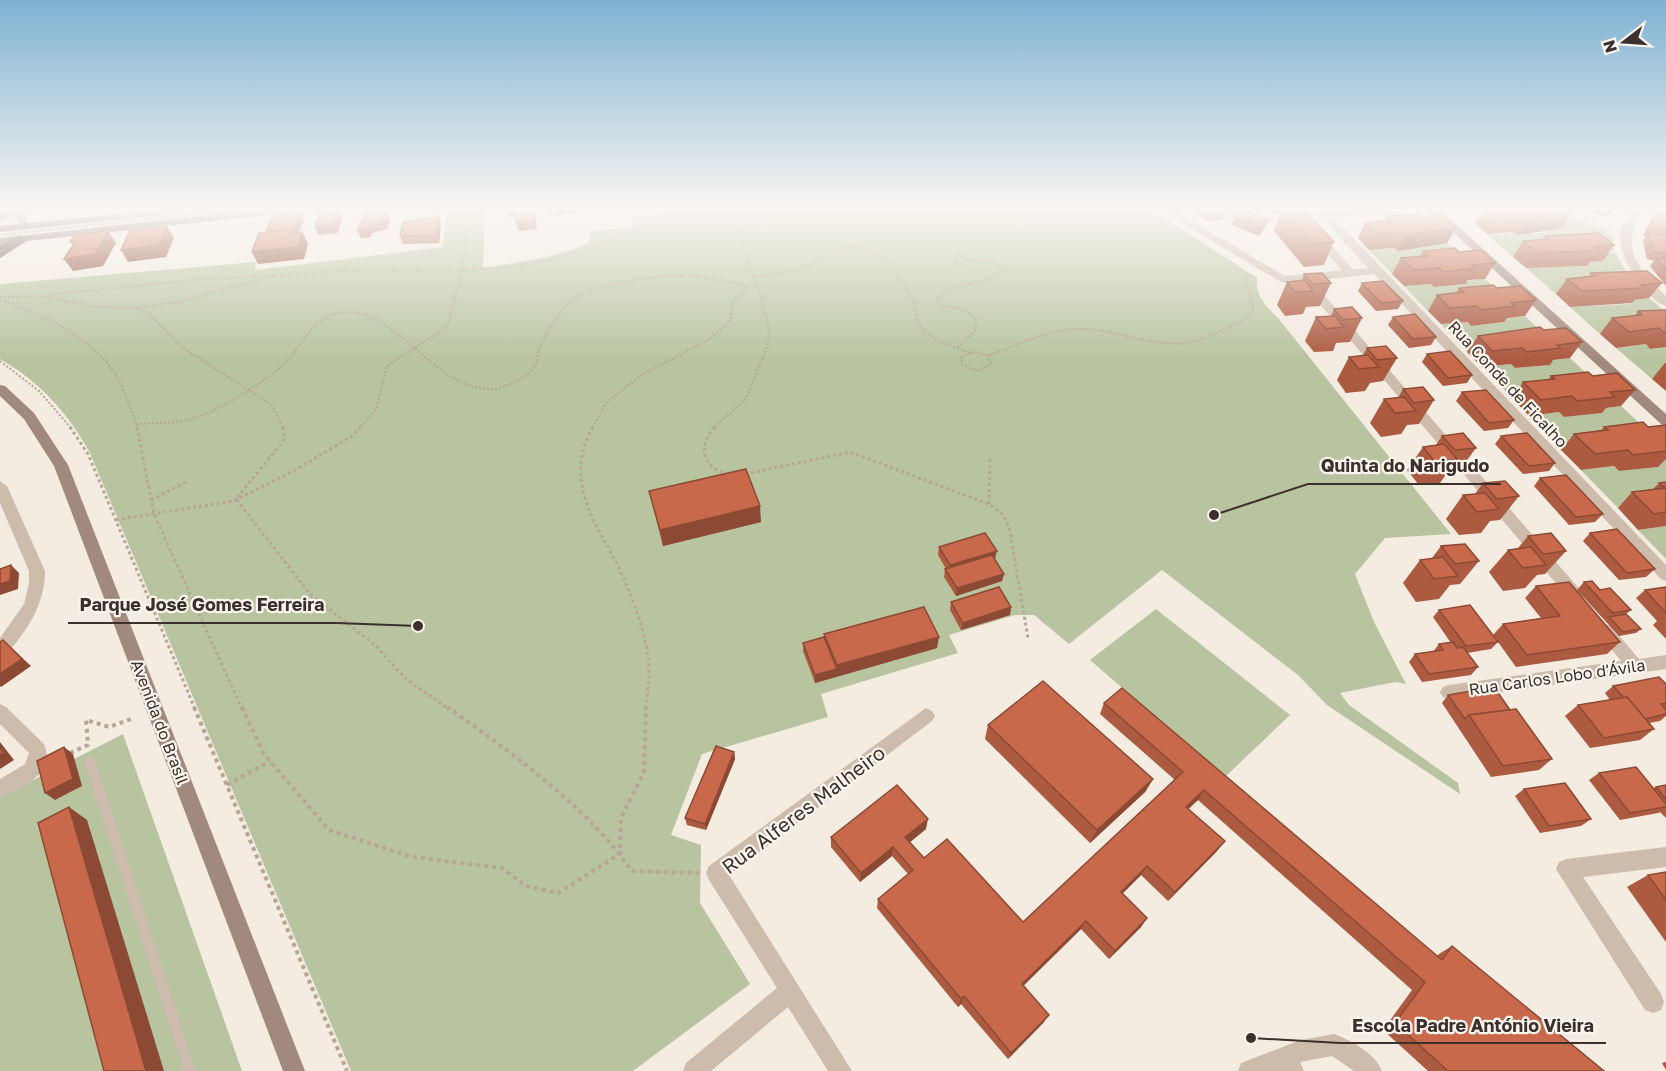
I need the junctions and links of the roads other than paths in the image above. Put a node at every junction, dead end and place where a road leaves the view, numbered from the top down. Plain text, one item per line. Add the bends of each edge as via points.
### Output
1 (1252, 260) edge
2 (1338, 260) edge
3 (1368, 260) edge
4 (1489, 260) edge
5 (1632, 260) edge
6 (1377, 270) junction
7 (1350, 273) junction
8 (1304, 278) junction
9 (1666, 302) edge
10 (0, 389) edge
11 (1666, 421) edge
12 (0, 486) edge
13 (1666, 575) edge
14 (0, 650) edge
15 (1666, 662) edge
16 (1635, 666) junction
17 (1449, 692) edge
18 (0, 712) edge
19 (926, 716) dead end
20 (90, 762) dead end
21 (0, 788) edge
22 (1666, 857) edge
23 (789, 992) junction
24 (1653, 1002) dead end
25 (1286, 1065) edge
26 (190, 1071) edge
27 (294, 1071) edge
28 (694, 1071) edge
29 (841, 1071) edge
30 (1249, 1071) edge
31 (1371, 1071) edge

1 - 8 lane via 1283,279
2 - 7 street
3 - 6 street, Rua Conde de Ficalho
4 - 11 main road
5 - 9 street via 1645,281
6 - 7 street
6 - 13 street, Rua Conde de Ficalho
7 - 8 street
8 - 16 street
10 - 27 main road, Avenida do Brasil via 41,431 61,465
12 - 14 street via 37,571 38,585 35,600
15 - 16 street, Rua Carlos Lobo d'Ávila
16 - 17 street, Rua Carlos Lobo d'Ávila
18 - 21 street via 38,750 32,771
19 - 23 street, Rua Alferes Malheiro via 716,873
20 - 26 lane
22 - 24 street via 1566,869
23 - 28 street
23 - 29 street, Rua Alferes Malheiro
25 - 30 street
25 - 31 street via 1301,1051 1334,1045

